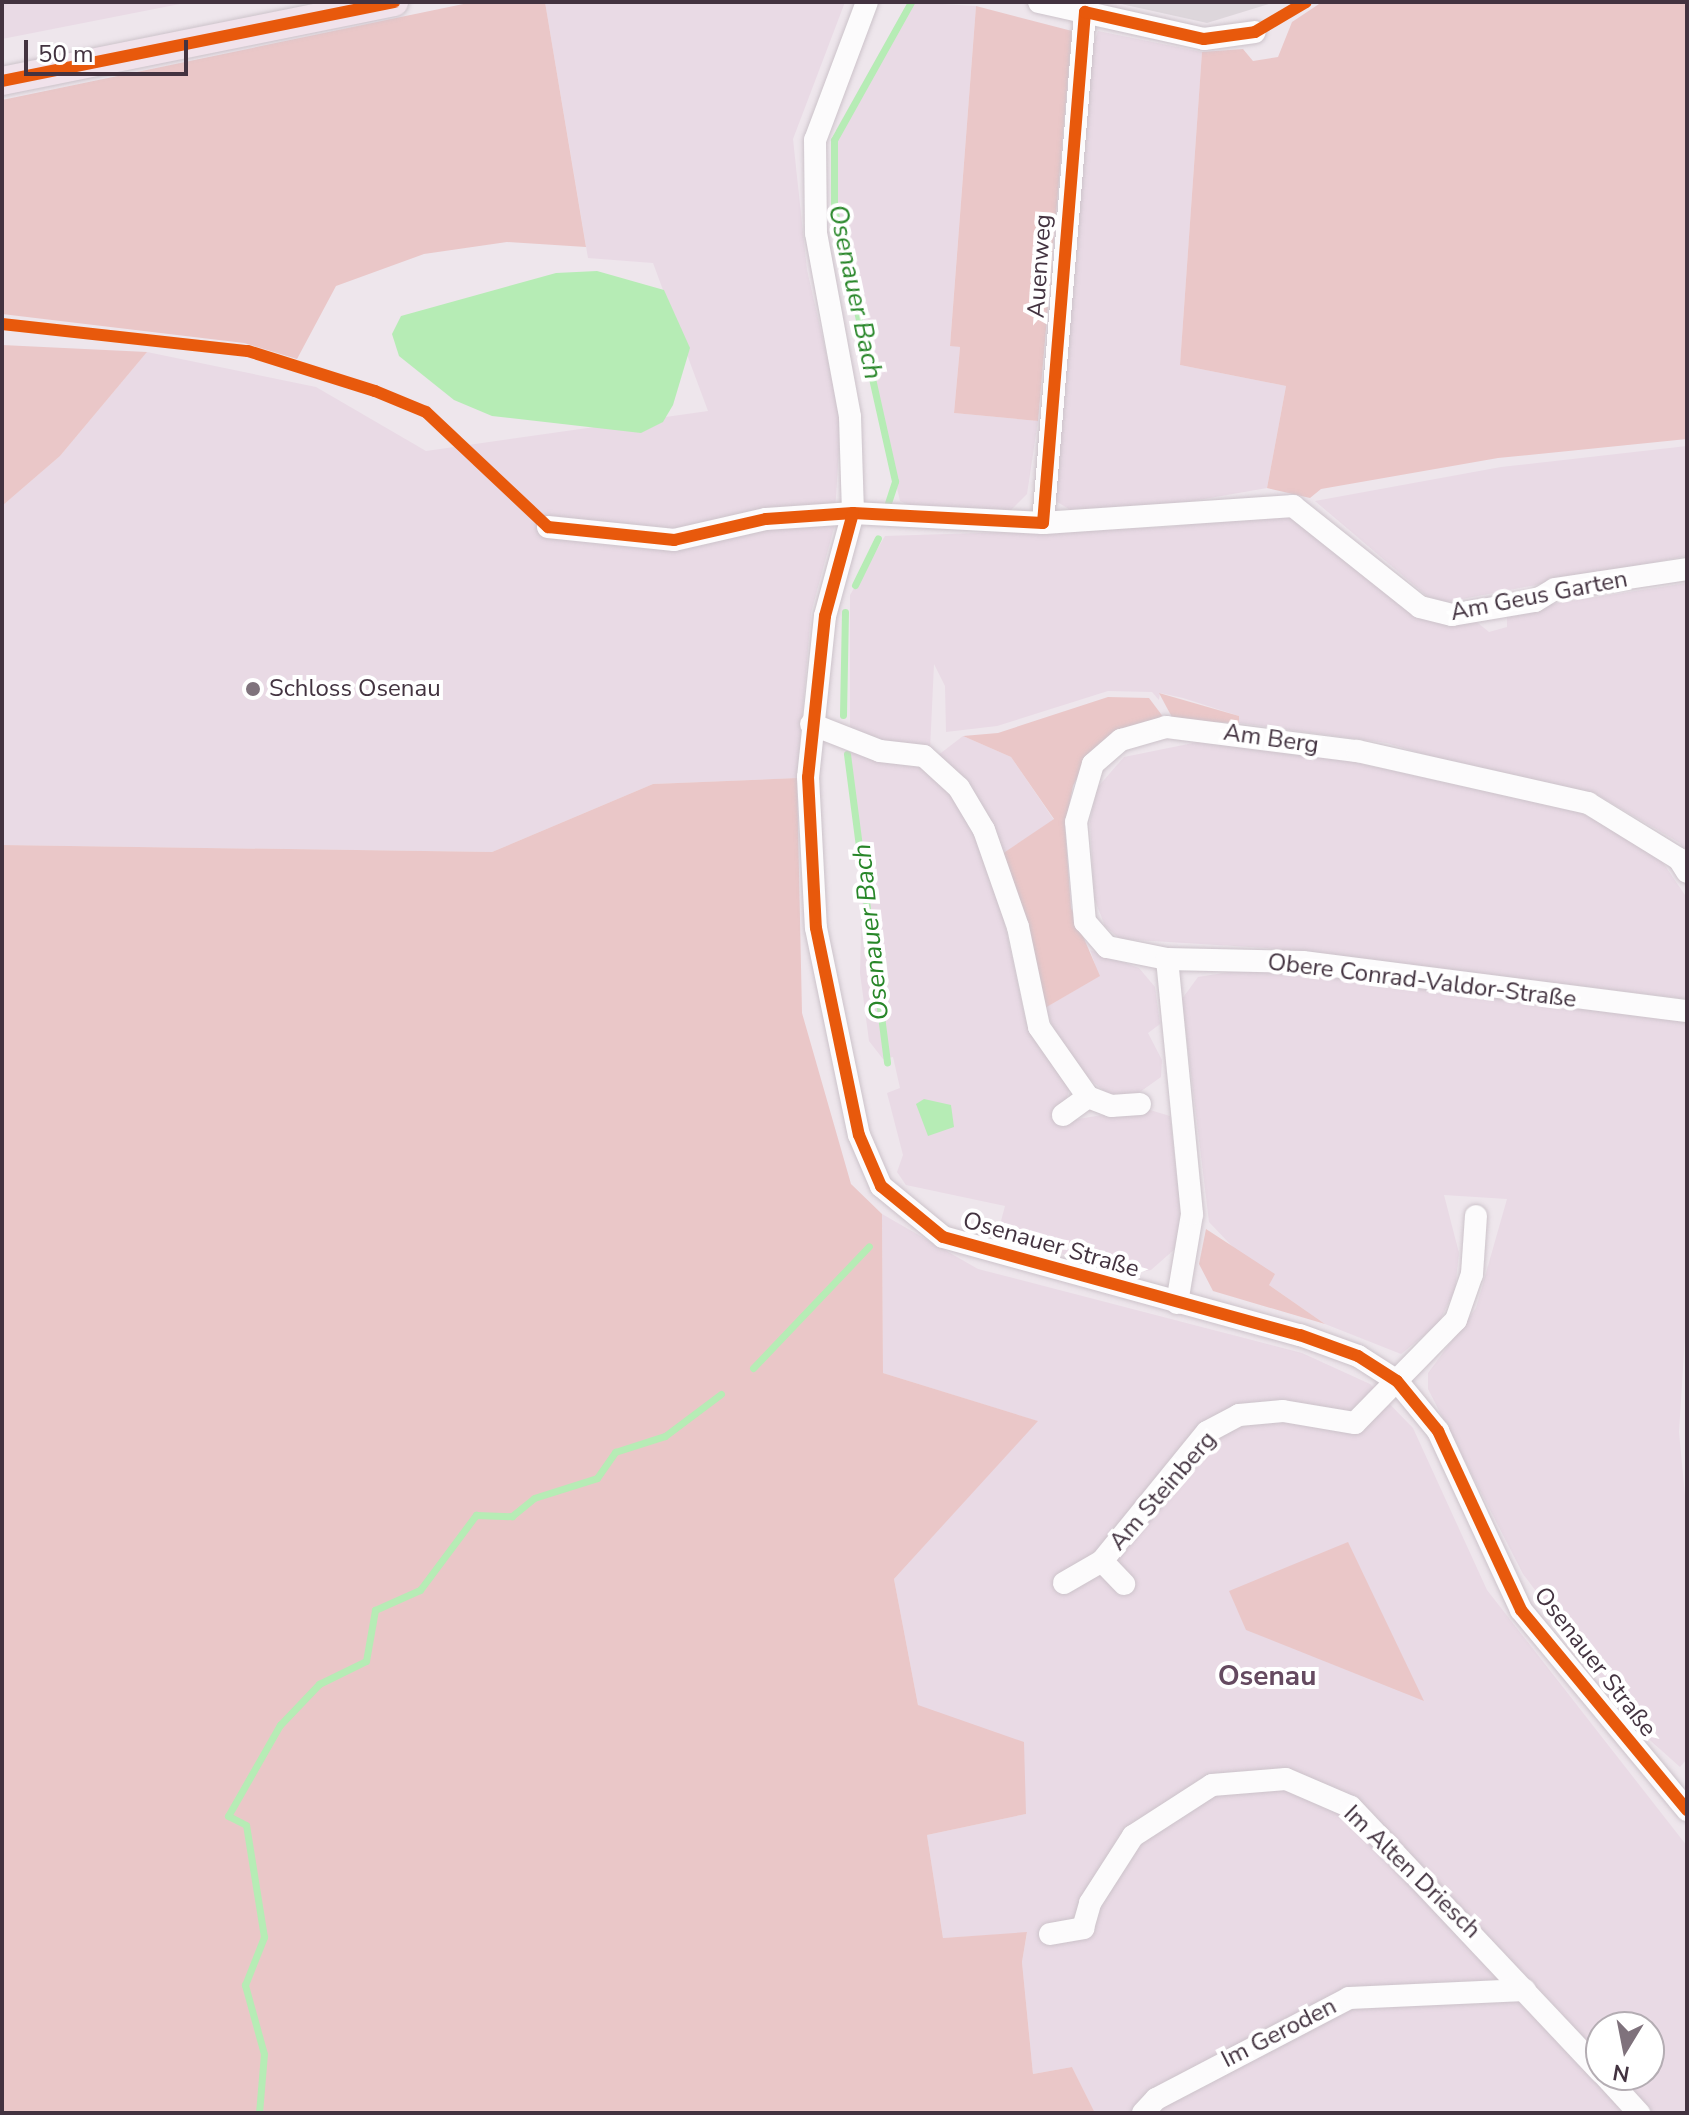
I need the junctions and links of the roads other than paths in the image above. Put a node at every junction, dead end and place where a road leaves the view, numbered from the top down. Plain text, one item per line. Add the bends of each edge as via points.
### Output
1 (394, 2) edge
2 (867, 2) edge
3 (1039, 2) edge
4 (1085, 12) junction
5 (1255, 32) dead end
6 (2, 81) edge
7 (853, 513) junction
8 (1043, 523) junction
9 (548, 527) dead end
10 (1687, 569) edge
11 (811, 724) junction
12 (1687, 872) edge
13 (1167, 959) junction
14 (1687, 1011) edge
15 (1088, 1097) junction
16 (1140, 1104) dead end
17 (1063, 1115) dead end
18 (1476, 1216) dead end
19 (1177, 1303) junction
20 (1397, 1381) junction
21 (1102, 1561) junction
22 (1064, 1583) dead end
23 (1124, 1584) dead end
24 (1687, 1810) edge
25 (1050, 1934) dead end
26 (1525, 1990) junction
27 (1585, 2055) edge
28 (1618, 2091) edge
29 (1143, 2113) edge
30 (1639, 2113) edge

1 - 6 main road
2 - 7 street, Osenauer Straße via 815,140 816,233 850,417
3 - 4 street
4 - 5 street via 1204,39
4 - 8 street, Auenweg
7 - 8 street, Am Geus Garten
7 - 9 street via 766,519 674,540
7 - 11 street, Osenauer Straße via 825,616
8 - 10 street, Am Geus Garten via 1293,506 1434,615
11 - 15 street via 880,751 924,756 959,788 984,830 1018,927 1030,1007
11 - 19 street, Osenauer Straße via 816,928 859,1135 881,1186 943,1237
12 - 13 street, Am Berg via 1679,859 1588,803 1357,751 1166,727 1121,740 1093,764 1076,822 1085,922 1107,947
13 - 14 street, Obere Conrad-Valdor-Straße via 1303,962
13 - 19 street via 1192,1214
15 - 16 street via 1111,1106
15 - 17 street
18 - 20 street, Am Steinberg via 1472,1274 1456,1320
19 - 20 street, Osenauer Straße via 1300,1335 1358,1356
20 - 21 street, Am Steinberg via 1355,1423 1283,1411 1239,1415 1207,1432
20 - 24 street, Osenauer Straße via 1438,1431 1521,1610
21 - 22 street, Am Steinberg
21 - 23 street, Am Steinberg
25 - 26 street, Im Alten Driesch via 1083,1928 1090,1903 1133,1836 1172,1810 1212,1785 1286,1779 1351,1807
26 - 27 street, Im Alten Driesch
26 - 29 street, Im Geroden via 1349,1998 1156,2099
28 - 30 street, Im Alten Driesch

